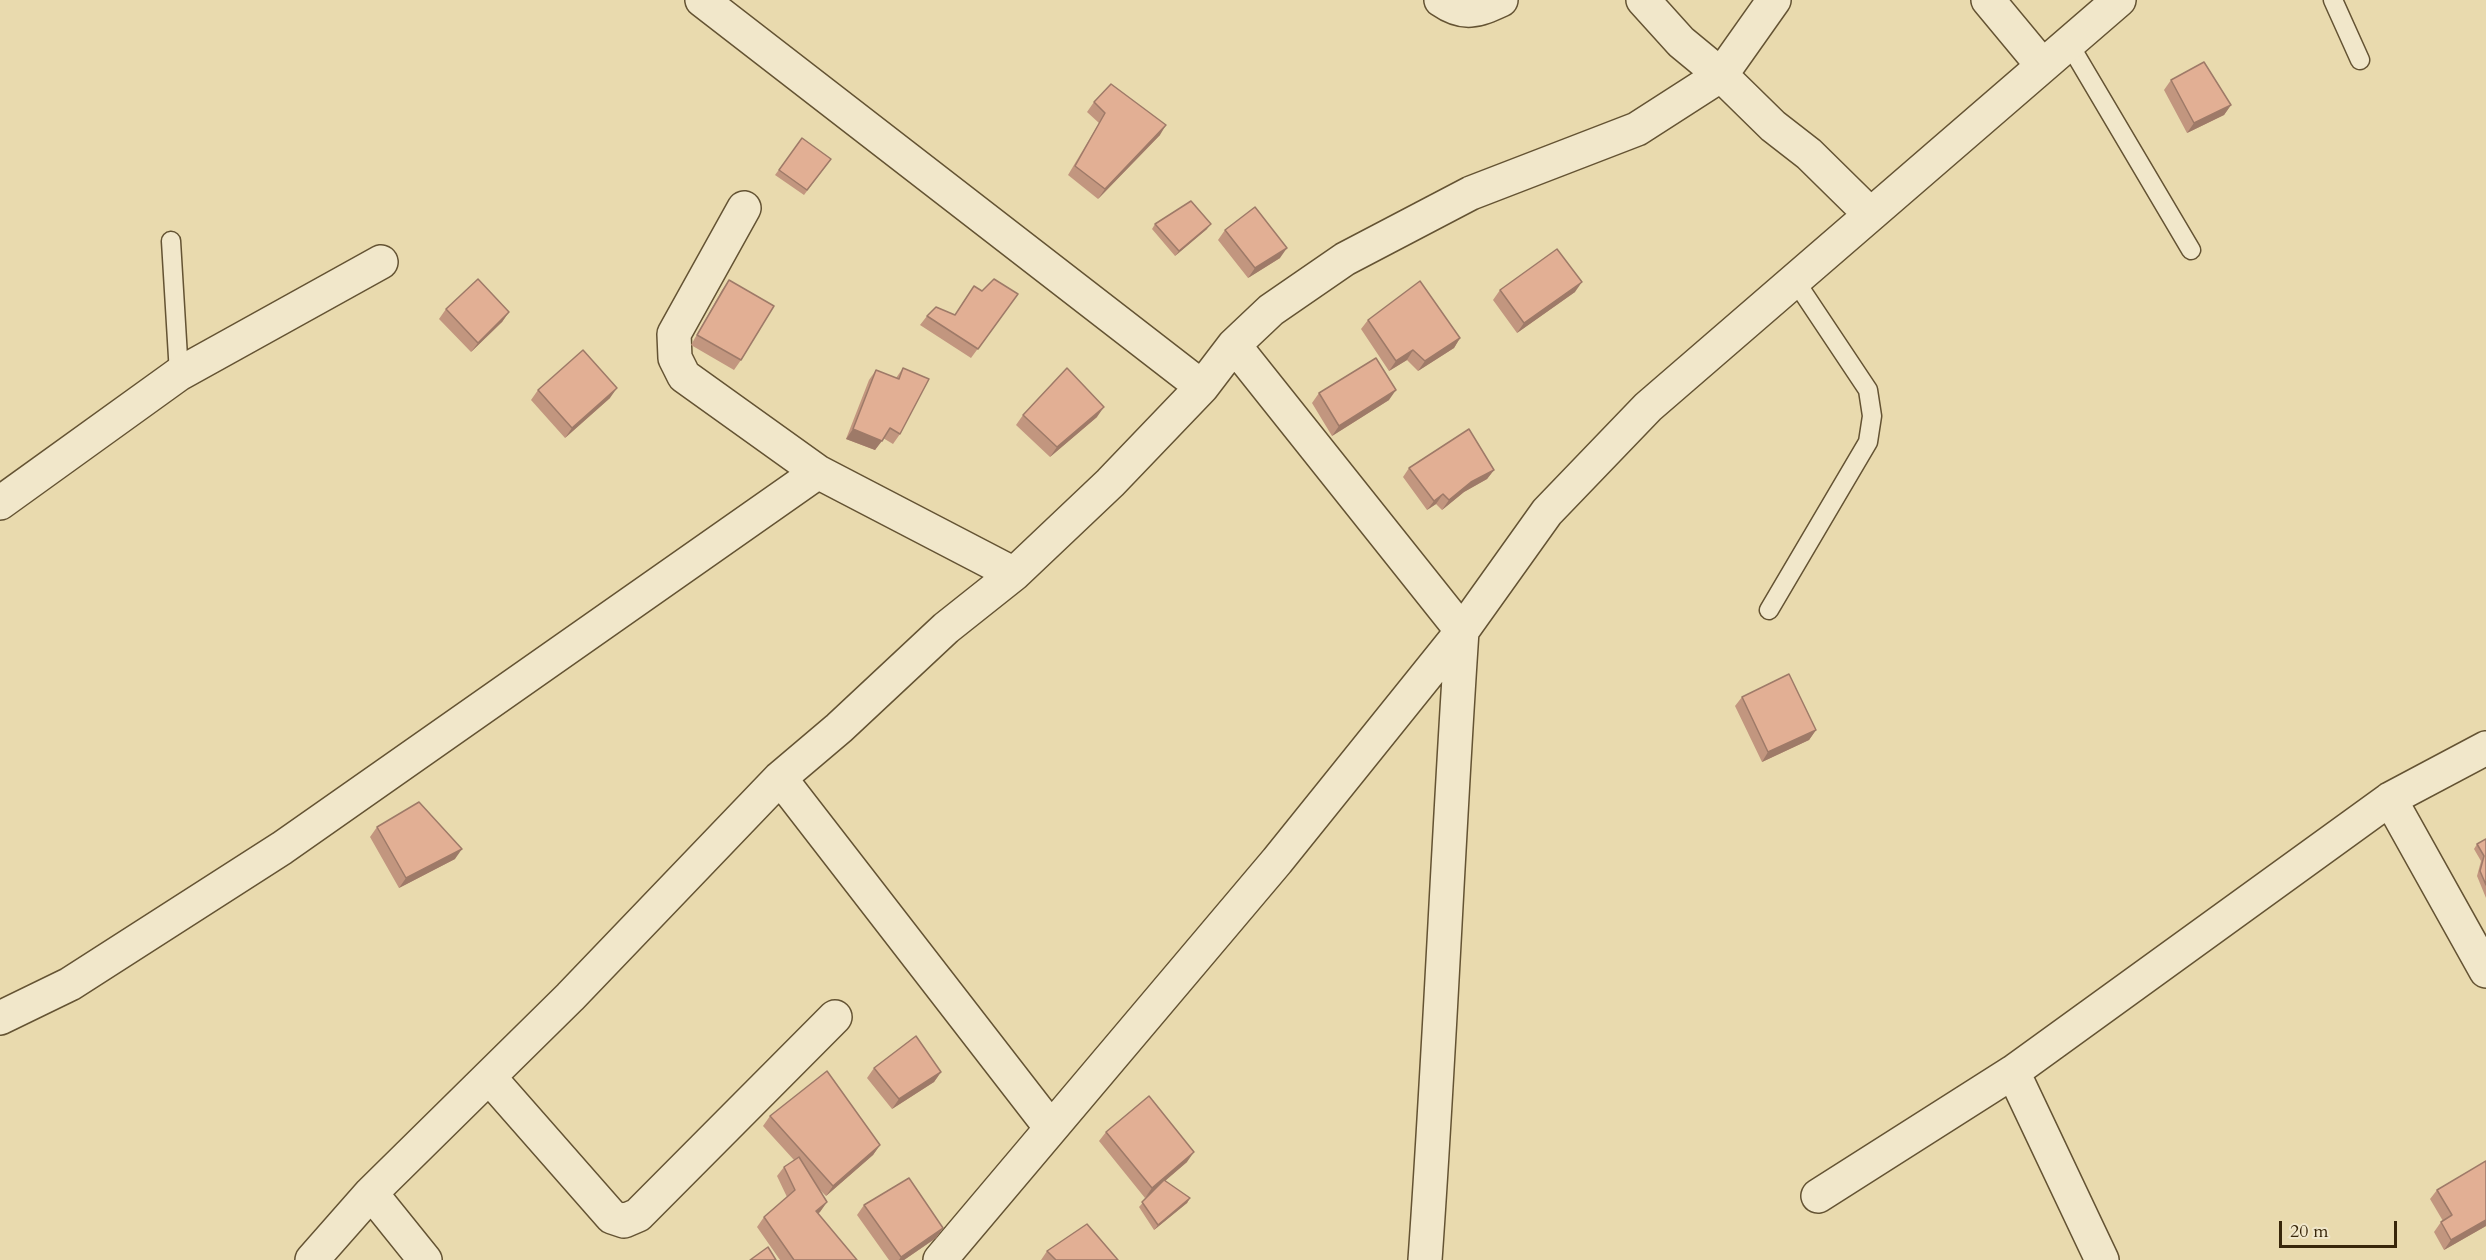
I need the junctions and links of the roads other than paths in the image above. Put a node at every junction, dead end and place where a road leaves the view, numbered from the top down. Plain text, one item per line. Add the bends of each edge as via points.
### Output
1 (702, 0) edge
2 (1441, 0) edge
3 (1501, 0) edge
4 (1643, 0) edge
5 (1774, 0) edge
6 (1988, 0) edge
7 (2119, 0) edge
8 (2333, 0) edge
9 (2068, 42) junction
10 (2360, 60) dead end
11 (2042, 65) junction
12 (1720, 75) junction
13 (744, 208) dead end
14 (1870, 214) junction
15 (171, 241) dead end
16 (2191, 250) dead end
17 (381, 262) dead end
18 (1794, 279) junction
19 (1234, 345) junction
20 (179, 374) junction
21 (1202, 387) junction
22 (818, 472) junction
23 (0, 503) edge
24 (1014, 574) junction
25 (1769, 610) dead end
26 (1462, 631) junction
27 (2486, 748) edge
28 (780, 778) junction
29 (2390, 799) junction
30 (2486, 972) edge
31 (835, 1017) dead end
32 (0, 1018) edge
33 (2013, 1072) junction
34 (489, 1077) junction
35 (1051, 1128) junction
36 (371, 1193) junction
37 (1818, 1196) dead end
38 (312, 1260) edge
39 (425, 1260) edge
40 (940, 1260) edge
41 (1425, 1260) edge
42 (2102, 1260) edge

1 - 21 street
2 - 3 street via 1454,9 1472,12
4 - 12 street
5 - 12 street
6 - 11 street
7 - 9 street
8 - 10 lane
9 - 11 street
9 - 16 lane
11 - 14 street
12 - 14 street
12 - 19 street via 1637,129 1471,193 1345,259 1271,310
13 - 22 street via 674,334 675,358 684,376
14 - 18 street
15 - 20 lane
17 - 20 street
18 - 25 lane via 1868,390 1872,416 1868,442
18 - 26 street via 1648,407 1547,512
19 - 21 street
19 - 26 street
20 - 23 street
21 - 24 street via 1110,483
22 - 24 street
22 - 32 street via 282,848 70,984
24 - 28 street via 946,627
26 - 35 street via 1277,861
26 - 41 street
27 - 29 street
28 - 34 street
28 - 35 street
29 - 30 street
29 - 33 street
31 - 34 street via 638,1215 624,1221 612,1216
33 - 37 street
33 - 42 street
34 - 36 street
35 - 40 street
36 - 38 street
36 - 39 street

